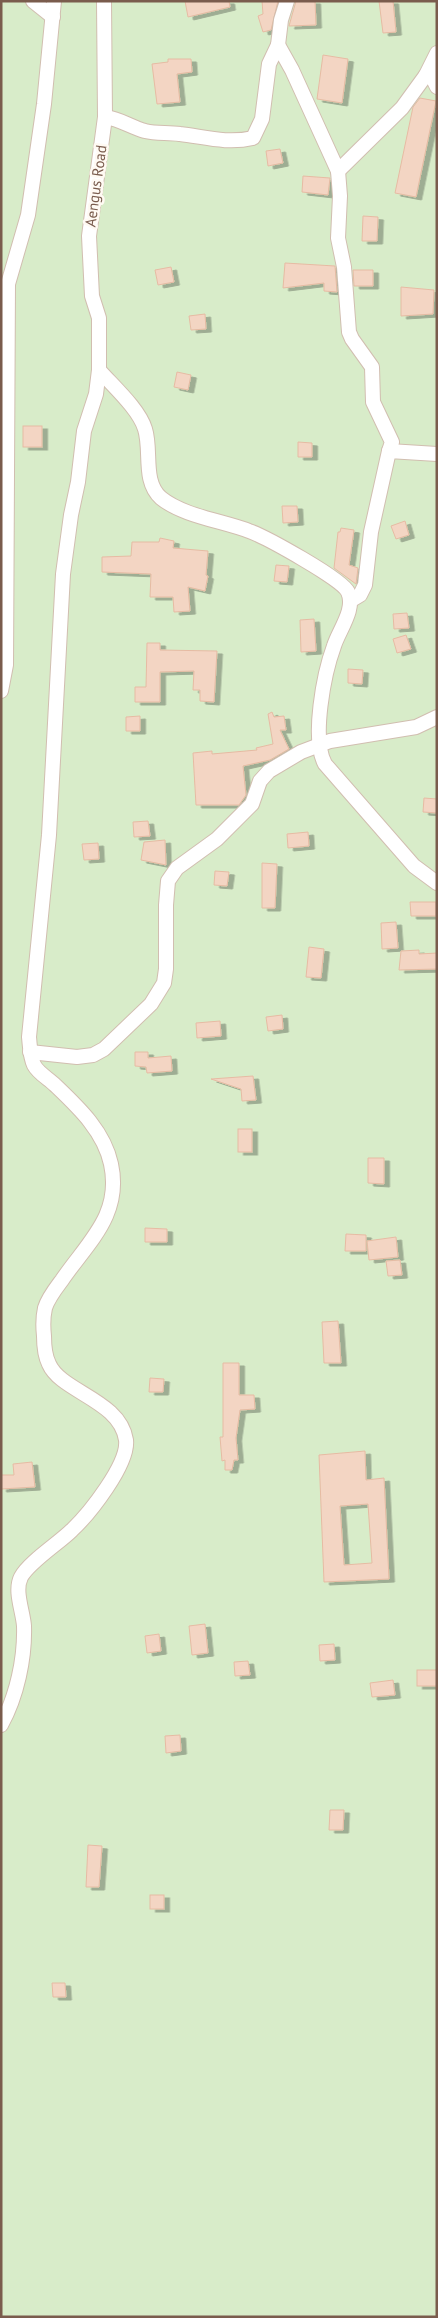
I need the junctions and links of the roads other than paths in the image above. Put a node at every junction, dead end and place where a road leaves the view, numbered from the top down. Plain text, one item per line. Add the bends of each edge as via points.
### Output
1 (33, 1) edge
2 (54, 1) edge
3 (104, 1) edge
4 (287, 1) edge
5 (53, 17) junction
6 (278, 45) junction
7 (437, 53) edge
8 (426, 75) junction
9 (437, 87) edge
10 (105, 118) junction
11 (338, 172) junction
12 (99, 370) junction
13 (389, 451) junction
14 (437, 454) edge
15 (350, 600) junction
16 (4, 666) edge
17 (1, 692) edge
18 (437, 717) edge
19 (319, 746) junction
20 (437, 883) edge
21 (30, 1052) junction
22 (1, 1725) edge

1 - 5 street
2 - 5 street
3 - 10 street, Aengus Road
4 - 6 street
5 - 16 street via 28,215 8,284
6 - 10 street via 269,64 262,119 253,138 231,141 153,133 115,118
6 - 11 street
7 - 8 street
8 - 9 street via 432,77
8 - 11 street via 402,108
10 - 12 street, Aengus Road via 89,236 92,296 99,318
11 - 13 street via 338,238 344,267 349,332 372,367 373,402 392,442
12 - 15 street via 129,403 145,428 151,483 160,497 180,508 251,531 329,575 344,586
12 - 21 street, Aengus Road via 96,394 84,431 63,574 49,835
13 - 14 street
13 - 15 street via 371,532 365,585 360,595
15 - 19 street via 333,646 326,678
16 - 17 street
18 - 19 street via 416,727 330,741
19 - 20 street via 325,764 414,866
19 - 21 street via 301,752 268,771 260,781 252,804 217,839 177,868 168,881 164,983 151,1004 104,1049 93,1055 77,1057
21 - 22 street via 35,1067 85,1114 105,1146 111,1164 113,1188 110,1209 101,1229 46,1306 44,1346 49,1366 59,1377 98,1402 121,1426 126,1452 111,1480 74,1528 20,1578 24,1626 21,1657 11,1707

